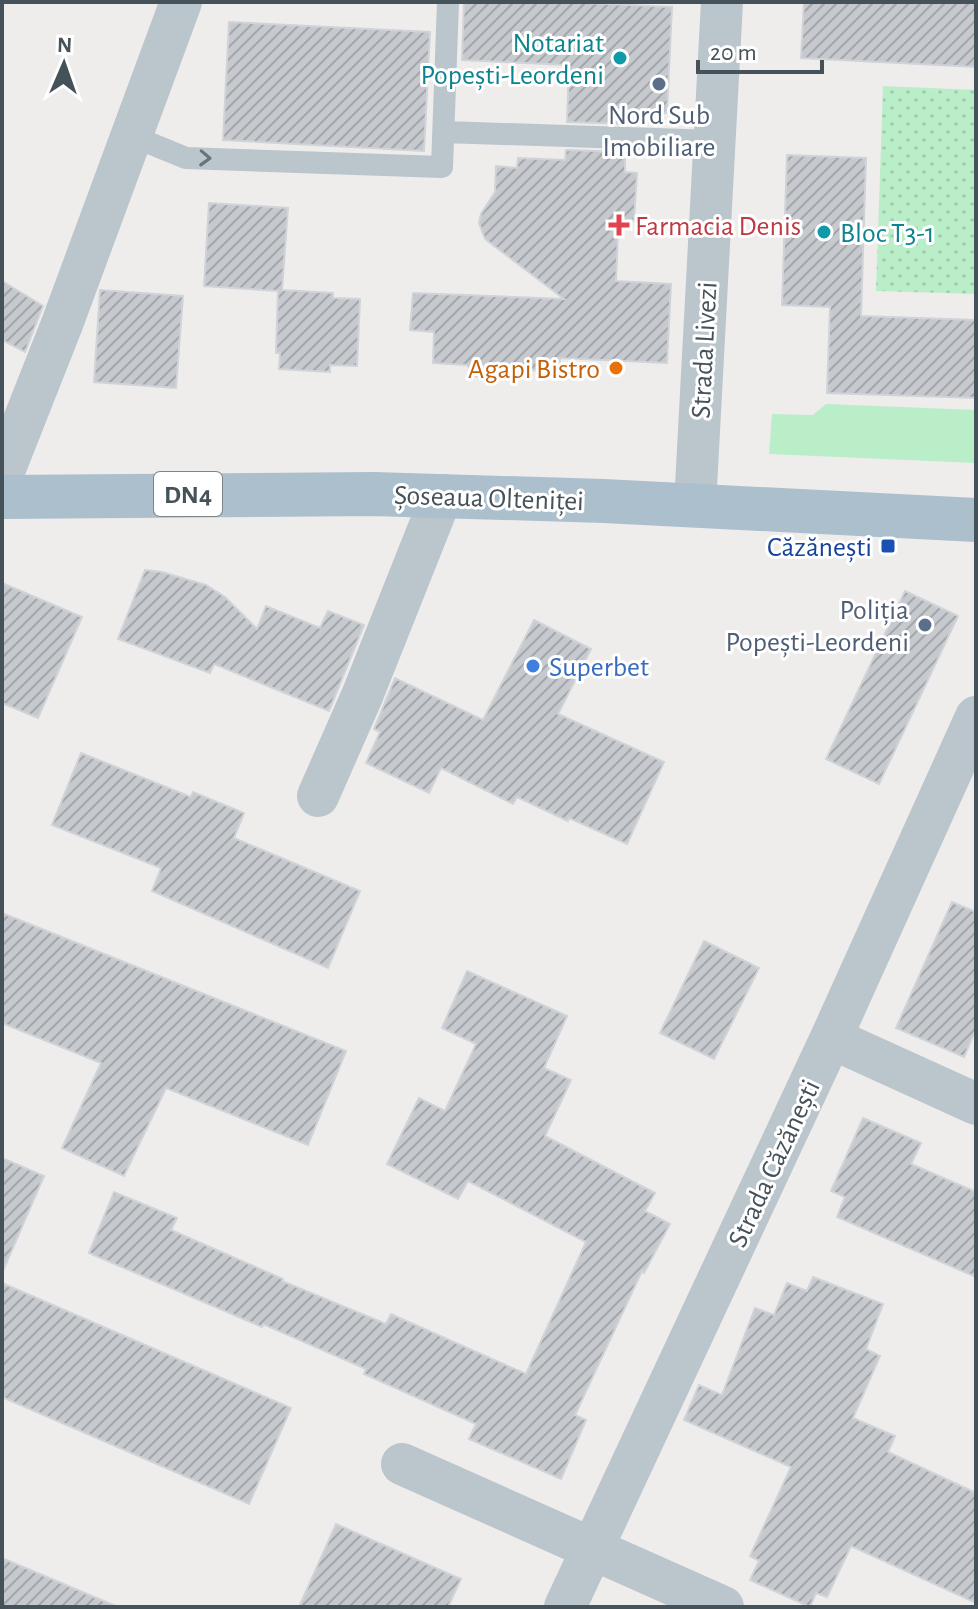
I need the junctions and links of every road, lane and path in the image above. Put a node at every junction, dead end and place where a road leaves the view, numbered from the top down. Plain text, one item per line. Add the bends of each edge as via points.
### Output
1 (181, 2) edge
2 (448, 2) edge
3 (722, 2) edge
4 (445, 132) junction
5 (132, 136) junction
6 (715, 141) junction
7 (2, 476) edge
8 (442, 495) junction
9 (2, 497) edge
10 (695, 505) junction
11 (976, 520) edge
12 (976, 717) edge
13 (318, 796) dead end
14 (831, 1038) junction
15 (976, 1104) edge
16 (402, 1464) dead end
17 (593, 1549) junction
18 (565, 1607) edge
19 (723, 1607) edge

1 - 5 street
2 - 4 lane
3 - 6 street, Strada Livezi
5 -> 4 lane via 186,158 442,167
4 - 6 lane
5 - 7 street
6 - 10 street, Strada Livezi
8 - 9 main road, Șoseaua Olteniței / DN4
8 - 10 main road, Șoseaua Olteniței / DN4
8 - 13 street
10 - 11 main road, Șoseaua Olteniței / DN4
12 - 14 street, Strada Căzănești
14 - 15 street
14 - 17 street, Strada Căzănești
16 - 17 street
17 - 18 street, Strada Căzănești
17 - 19 street

